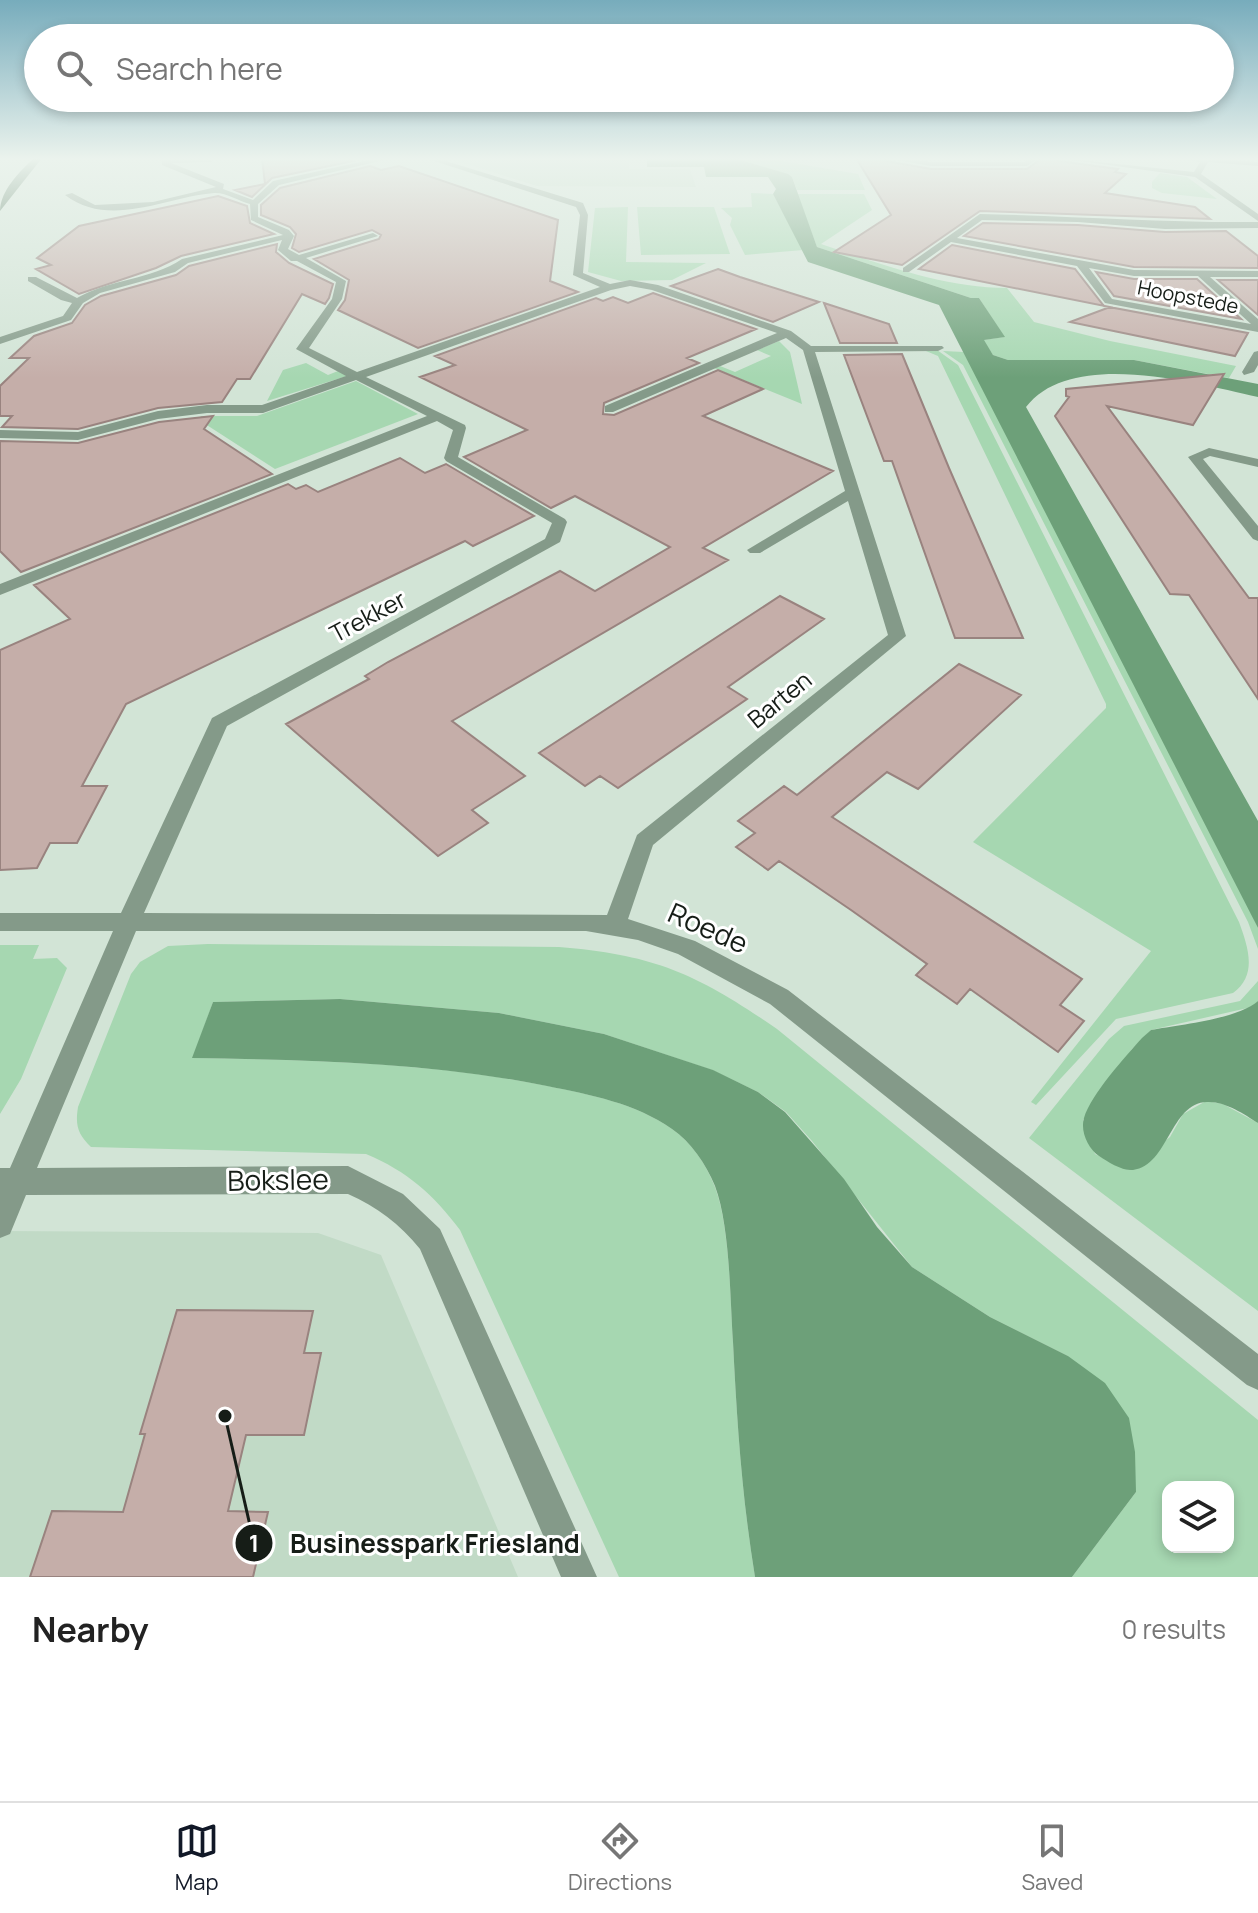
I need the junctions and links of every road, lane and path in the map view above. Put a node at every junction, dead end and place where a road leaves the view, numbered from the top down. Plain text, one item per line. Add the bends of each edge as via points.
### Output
1 (285, 232) edge
2 (582, 232) edge
3 (958, 232) edge
4 (289, 236) junction
5 (373, 236) dead end
6 (947, 239) junction
7 (294, 259) junction
8 (1081, 264) junction
9 (906, 270) dead end
10 (1201, 274) junction
11 (1258, 274) edge
12 (32, 279) dead end
13 (609, 287) junction
14 (79, 301) junction
15 (1258, 327) edge
16 (787, 333) junction
17 (0, 341) edge
18 (938, 348) dead end
19 (808, 349) junction
20 (1258, 354) edge
21 (1248, 372) dead end
22 (358, 376) junction
23 (609, 409) dead end
24 (439, 416) junction
25 (0, 434) edge
26 (1258, 463) edge
27 (854, 492) junction
28 (1258, 536) edge
29 (755, 550) dead end
30 (0, 590) edge
31 (0, 922) edge
32 (128, 923) junction
33 (615, 924) junction
34 (9, 1182) edge
35 (0, 1224) edge
36 (1258, 1374) edge
37 (579, 1577) edge

1 - 4 street
2 - 13 street via 578,275
3 - 6 street
4 - 7 street via 283,250
4 - 14 street via 185,261
5 - 7 street
6 - 8 street, Hoopstede
6 - 9 street
7 - 22 street via 341,281 337,299 302,349
8 - 10 street, Hoopstede via 1134,273
8 - 15 street, Hoopstede via 1109,301
10 - 11 street, Hoopstede
10 - 15 street, Hoopstede
12 - 14 street
13 - 16 street via 654,287
13 - 22 street
14 - 17 street via 67,318
16 - 19 street
16 - 23 street
18 - 19 street
19 - 27 street, Barten
20 - 21 street
22 - 24 street
22 - 25 street via 263,409 158,415 78,436
24 - 30 street
24 - 32 street, Trekker via 460,428 451,458 560,522 552,542 219,722
26 - 28 street via 1209,452 1195,457
27 - 29 street
27 - 33 street, Barten via 897,636 644,841
31 - 32 street, Roede
32 - 33 street, Roede
32 - 34 street
33 - 36 street, Roede via 694,949 779,997
34 - 35 street
34 - 37 street, Bokslee via 348,1180 378,1191 416,1220 430,1239

